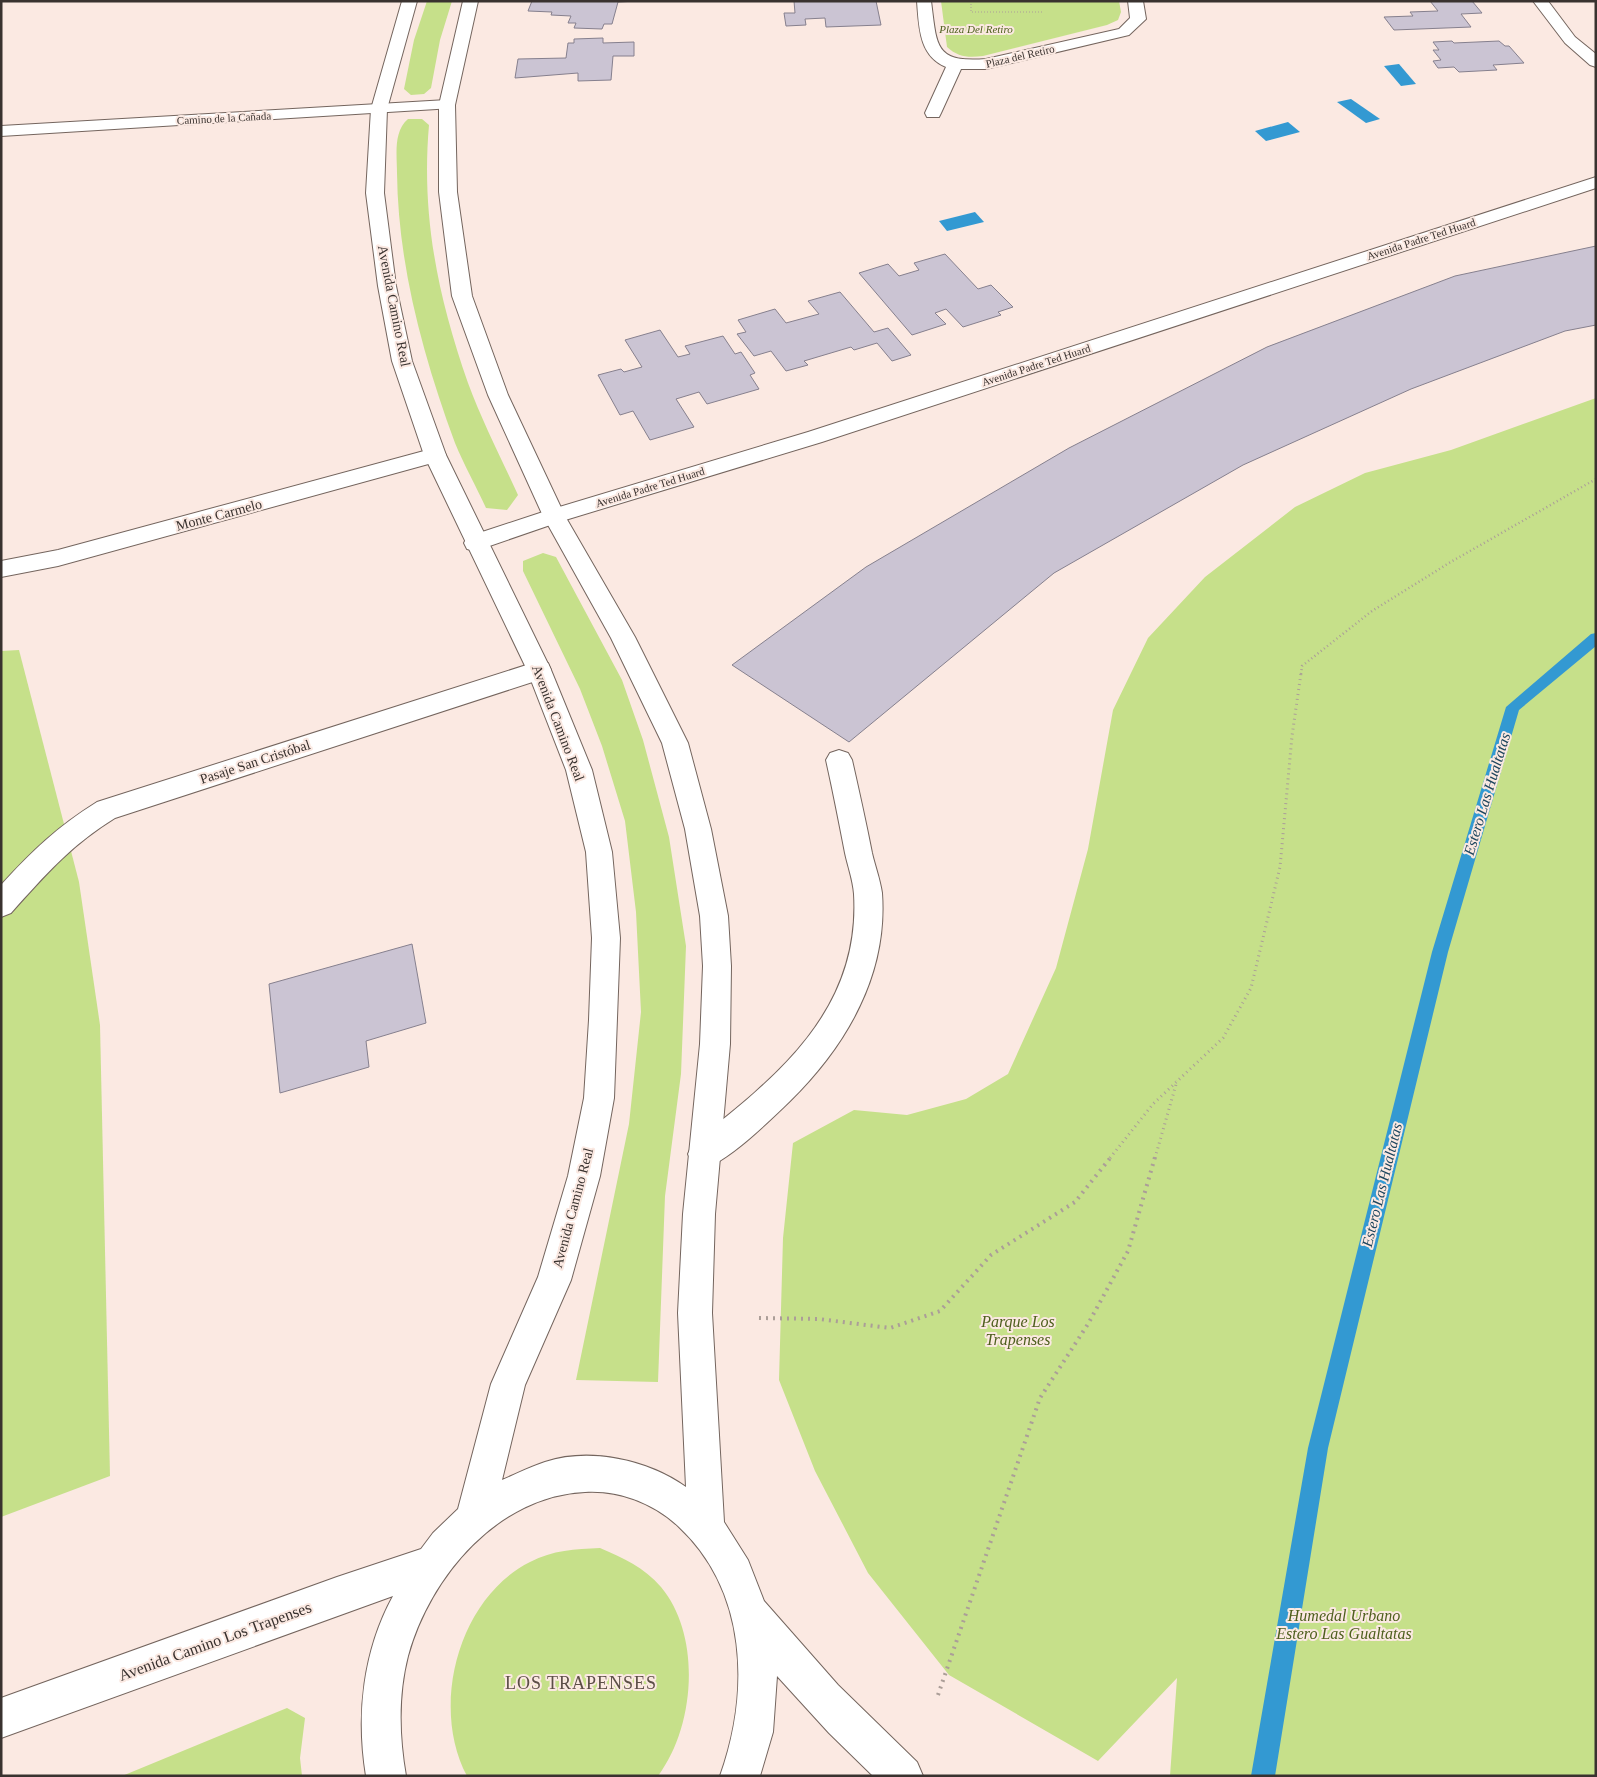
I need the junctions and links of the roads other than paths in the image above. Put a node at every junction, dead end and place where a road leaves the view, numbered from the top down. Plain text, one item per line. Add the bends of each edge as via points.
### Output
1 (410, 1) edge
2 (471, 1) edge
3 (924, 1) edge
4 (1134, 1) edge
5 (1540, 1) edge
6 (1596, 62) edge
7 (955, 65) junction
8 (447, 105) junction
9 (378, 109) junction
10 (933, 112) dead end
11 (1, 131) edge
12 (1596, 182) edge
13 (435, 455) junction
14 (554, 516) junction
15 (475, 543) junction
16 (1, 569) edge
17 (539, 670) junction
18 (839, 760) dead end
19 (1, 906) edge
20 (704, 1154) junction
21 (474, 1517) junction
22 (706, 1525) junction
23 (430, 1565) junction
24 (751, 1614) junction
25 (1, 1718) edge
26 (386, 1776) edge
27 (740, 1776) edge
28 (904, 1776) edge

1 - 9 main road, Avenida Camino Real
2 - 8 main road
3 - 7 main road via 930,46 935,55
4 - 7 main road, Plaza del Retiro via 1138,19 1124,32 986,64
5 - 6 main road via 1570,40
7 - 10 main road
8 - 9 main road, Camino de la Cañada
8 - 14 main road via 448,192 462,296 498,395
9 - 11 main road, Camino de la Cañada
9 - 13 main road, Avenida Camino Real via 375,193 387,286 402,361
12 - 14 main road, Avenida Padre Ted Huard via 815,437
13 - 15 main road, Avenida Camino Real
13 - 16 main road, Monte Carmelo via 58,558
14 - 15 main road, Avenida Padre Ted Huard
14 - 20 main road via 623,637 675,743 698,829 714,916 717,966 715,1044
15 - 17 main road, Avenida Camino Real
17 - 19 main road, Pasaje San Cristóbal via 106,810 74,830 43,858
17 - 21 main road, Avenida Camino Real via 579,770 599,852 606,938 599,1098 584,1176 554,1280 508,1384
18 - 20 main road via 868,896 868,932 862,968 849,999 803,1069 768,1104
20 - 22 main road via 695,1313
21 - 22 main road via 507,1495 542,1480 576,1473 612,1475 646,1483 677,1501
21 - 23 main road
22 - 24 main road via 733,1565
23 - 25 main road, Avenida Camino Los Trapenses
23 - 26 main road via 407,1607 389,1655 382,1704 382,1756
24 - 27 main road via 758,1661 758,1711
24 - 28 main road via 835,1711

